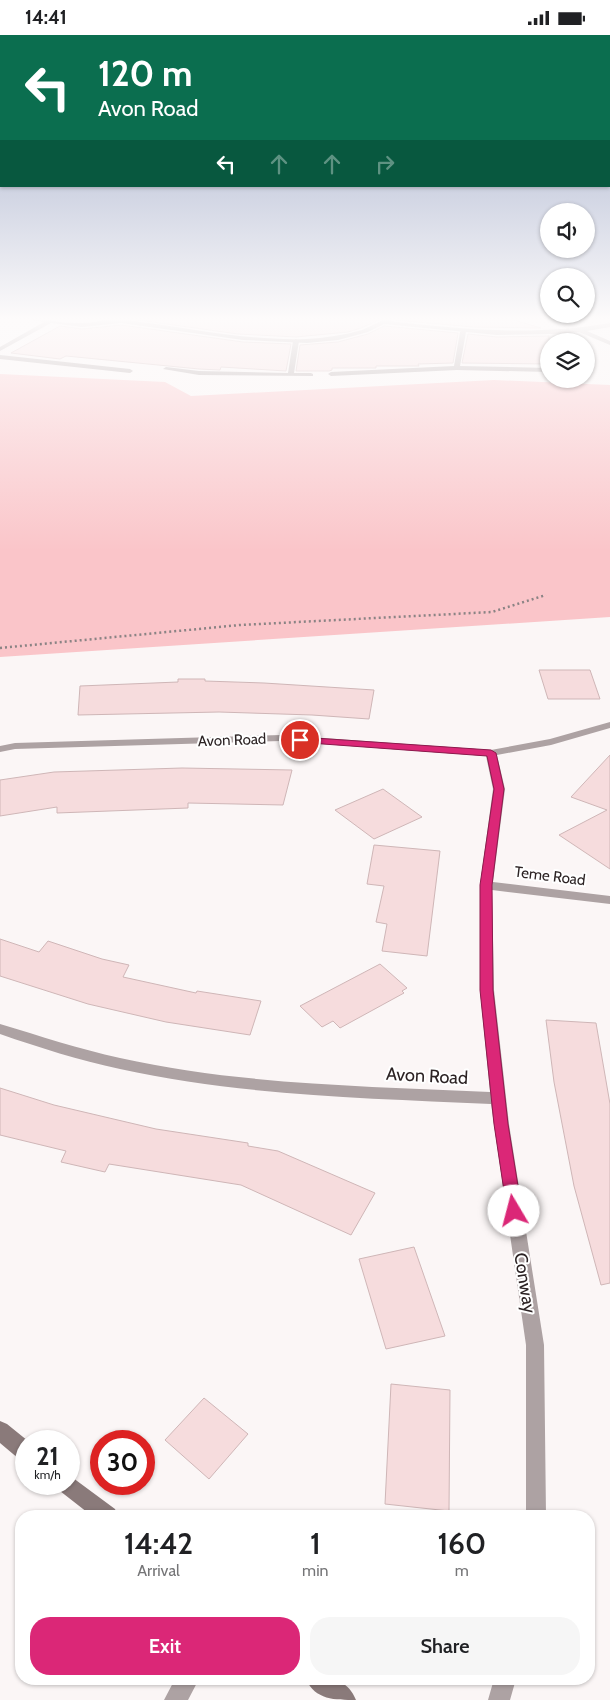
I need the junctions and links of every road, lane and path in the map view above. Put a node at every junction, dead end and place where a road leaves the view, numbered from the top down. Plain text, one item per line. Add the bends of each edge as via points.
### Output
1 (546, 595) dead end
2 (0, 647) edge
3 (610, 725) edge
4 (0, 749) edge
5 (491, 753) junction
6 (486, 885) junction
7 (610, 900) edge
8 (0, 1029) edge
9 (498, 1098) junction
10 (0, 1431) edge
11 (15, 1443) edge
12 (80, 1494) edge
13 (100, 1510) edge
14 (536, 1510) edge
15 (184, 1685) edge
16 (325, 1685) edge
17 (503, 1685) edge
18 (175, 1700) edge
19 (345, 1700) edge
20 (499, 1700) edge

1 - 2 path via 492,612 240,625
3 - 5 street, Avon Road via 551,742
4 - 5 street, Avon Road via 281,738
5 - 6 street, Conway via 499,789
6 - 7 street, Teme Road
6 - 9 street, Conway via 486,990
8 - 9 street, Avon Road via 43,1045 162,1072 299,1088
9 - 14 street, Conway via 534,1345
10 - 11 main road
12 - 13 main road
15 - 18 street
16 - 19 main road
17 - 20 street

